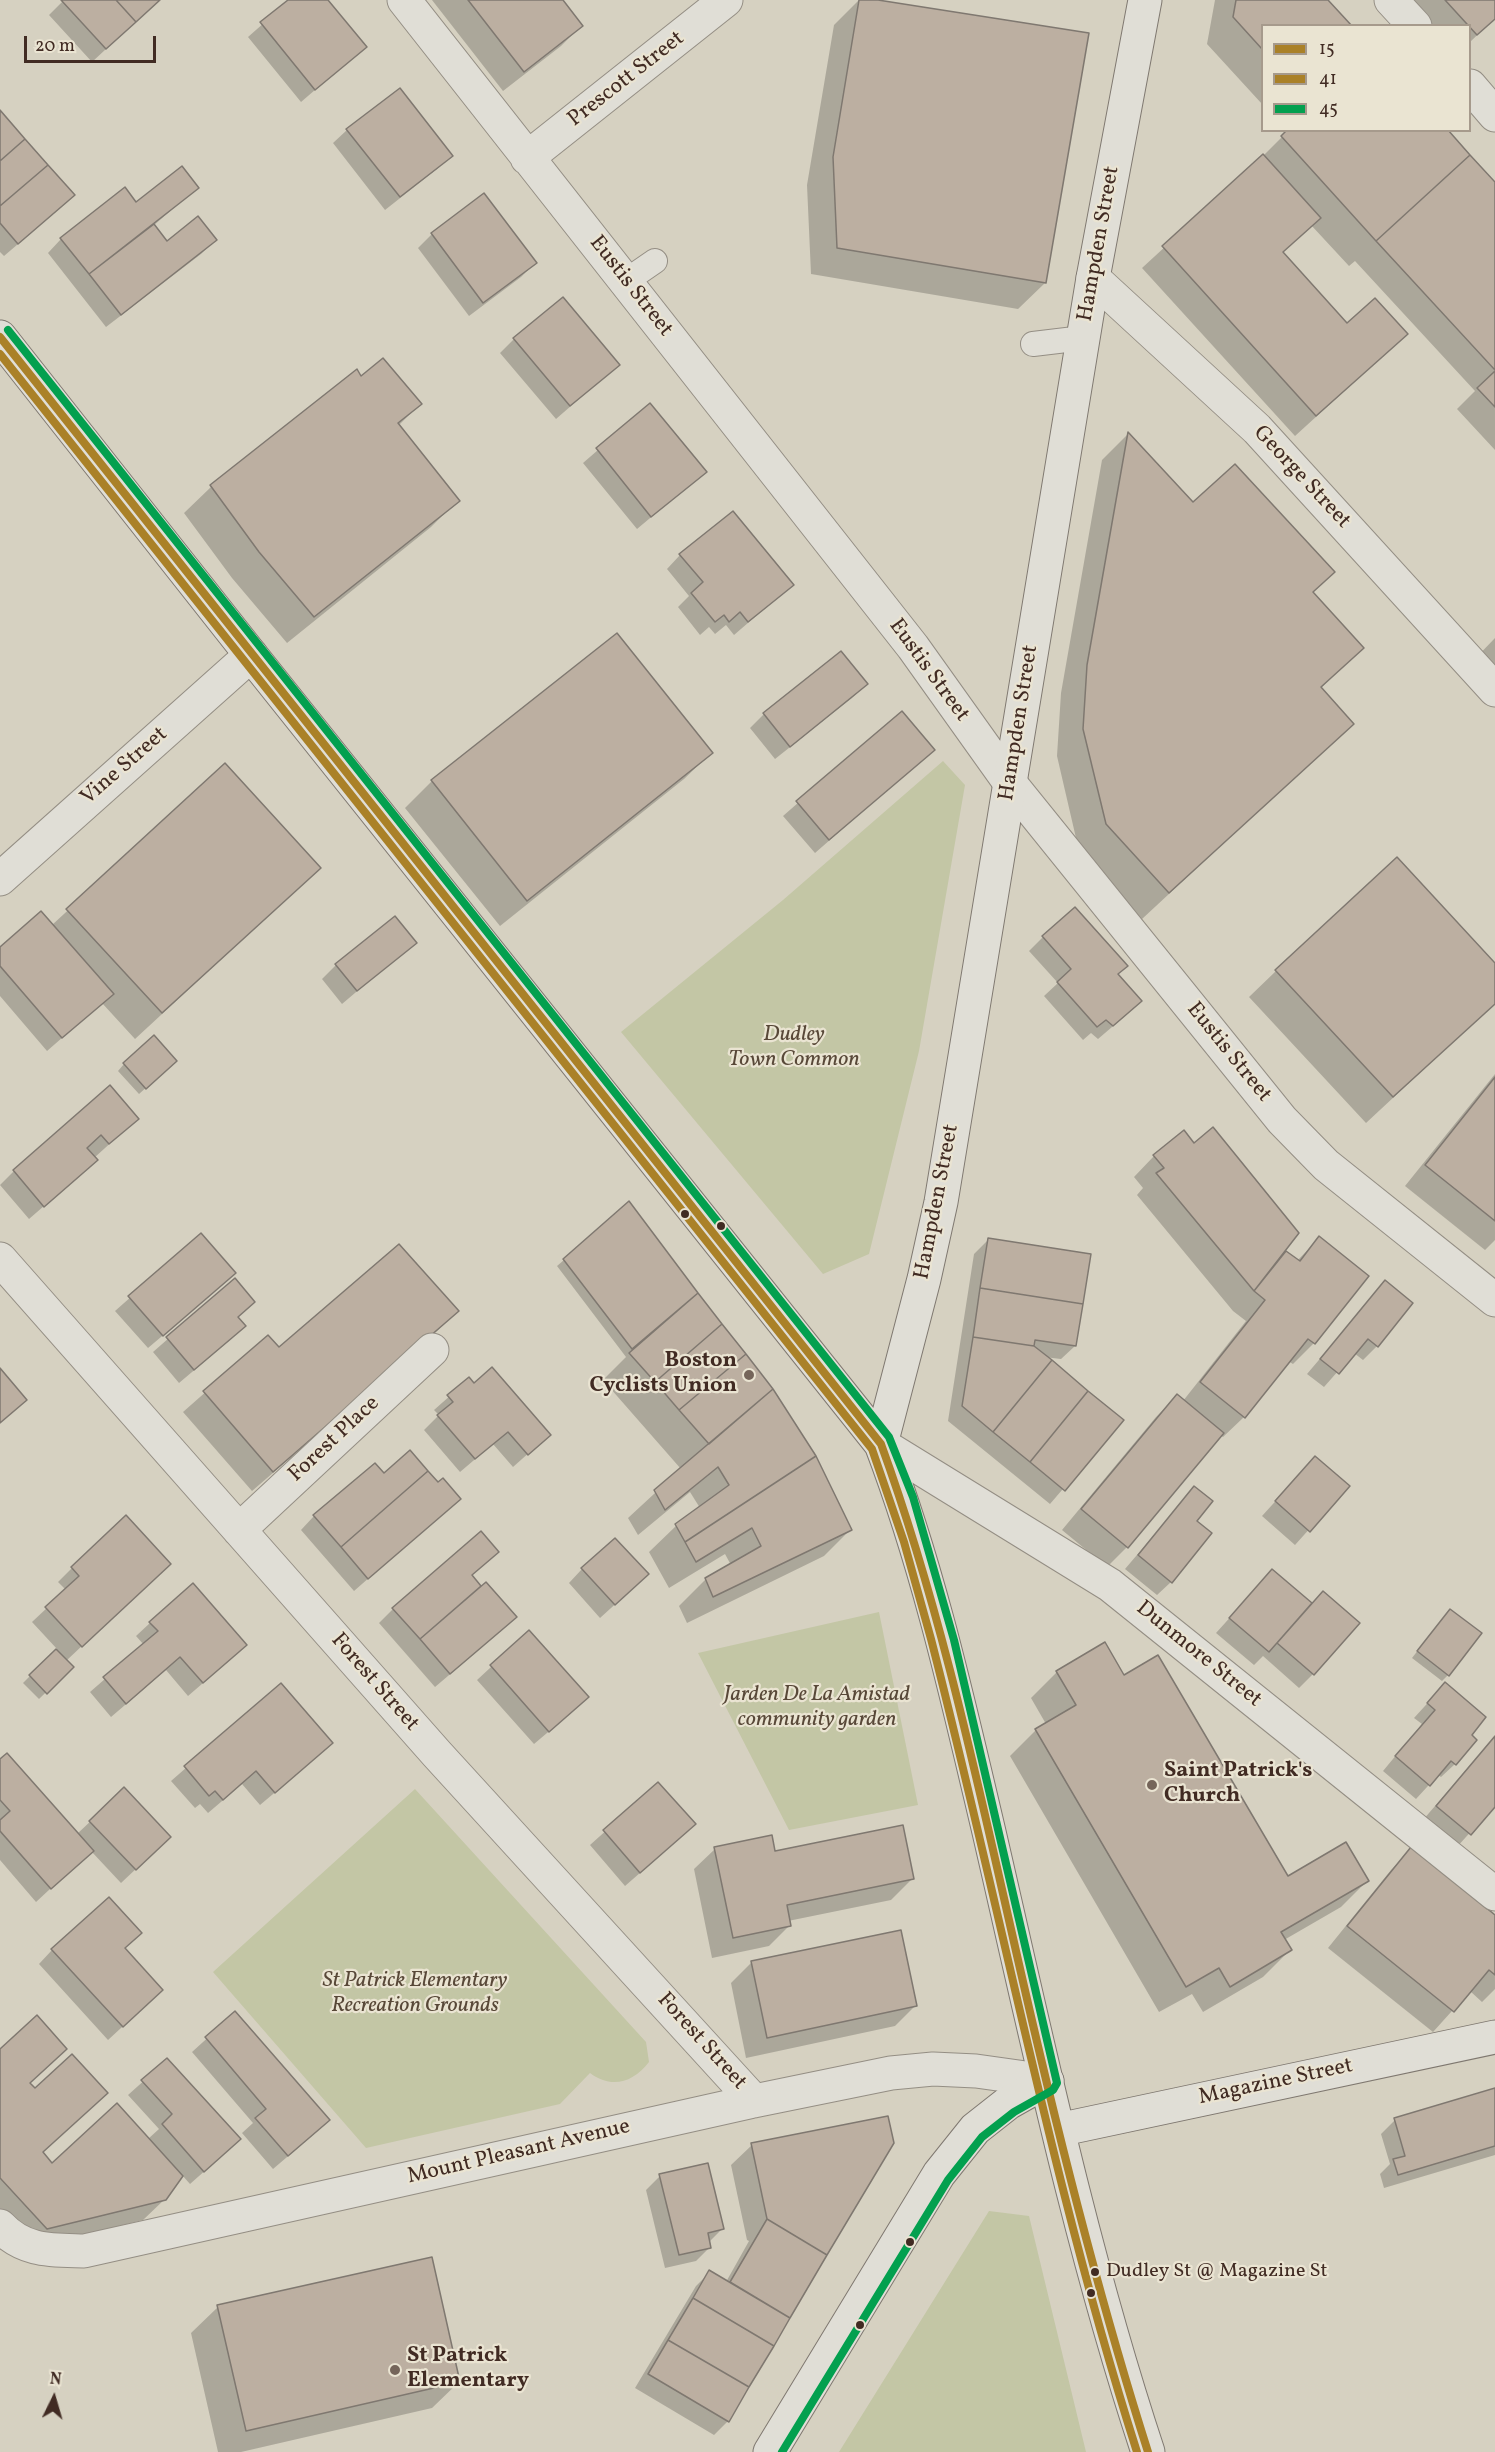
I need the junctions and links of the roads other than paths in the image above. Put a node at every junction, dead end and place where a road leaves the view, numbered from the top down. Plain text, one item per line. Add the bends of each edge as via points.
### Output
1 (404, 0) edge
2 (726, 0) edge
3 (1145, 0) edge
4 (1391, 0) edge
5 (1413, 24) edge
6 (1471, 87) edge
7 (1495, 114) edge
8 (527, 158) junction
9 (655, 261) dead end
10 (1093, 278) junction
11 (626, 281) junction
12 (0, 337) edge
13 (1083, 338) junction
14 (1033, 344) dead end
15 (251, 655) junction
16 (1495, 690) edge
17 (1010, 783) junction
18 (0, 879) edge
19 (0, 1258) edge
20 (1495, 1300) edge
21 (432, 1350) dead end
22 (881, 1444) junction
23 (239, 1530) junction
24 (1495, 1894) edge
25 (1495, 2037) edge
26 (1047, 2081) junction
27 (754, 2101) junction
28 (1058, 2130) junction
29 (0, 2226) edge
30 (770, 2452) edge
31 (1148, 2452) edge

1 - 8 street, Eustis Street
2 - 8 street, Prescott Street
3 - 10 street, Hampden Street
4 - 5 street
6 - 7 street
8 - 11 street, Eustis Street
9 - 11 lane
10 - 13 street, Hampden Street
10 - 16 street, George Street via 1257,429
11 - 17 street, Eustis Street via 913,647
12 - 15 street
13 - 14 lane
13 - 17 street, Hampden Street
15 - 18 street, Vine Street
15 - 22 street
17 - 20 street, Eustis Street via 1282,1120 1326,1164
17 - 22 street, Hampden Street via 941,1202
19 - 23 street, Forest Street
21 - 23 street, Forest Place
22 - 24 street, Dunmore Street via 1110,1585
22 - 26 street via 903,1500 944,1642
23 - 27 street, Forest Street
25 - 28 street, Magazine Street
26 - 27 street, Mount Pleasant Avenue via 933,2068
26 - 28 street
26 - 30 street via 1008,2103 975,2129 939,2174
27 - 29 street, Mount Pleasant Avenue via 84,2251 41,2250 7,2234
28 - 31 street via 1128,2392

